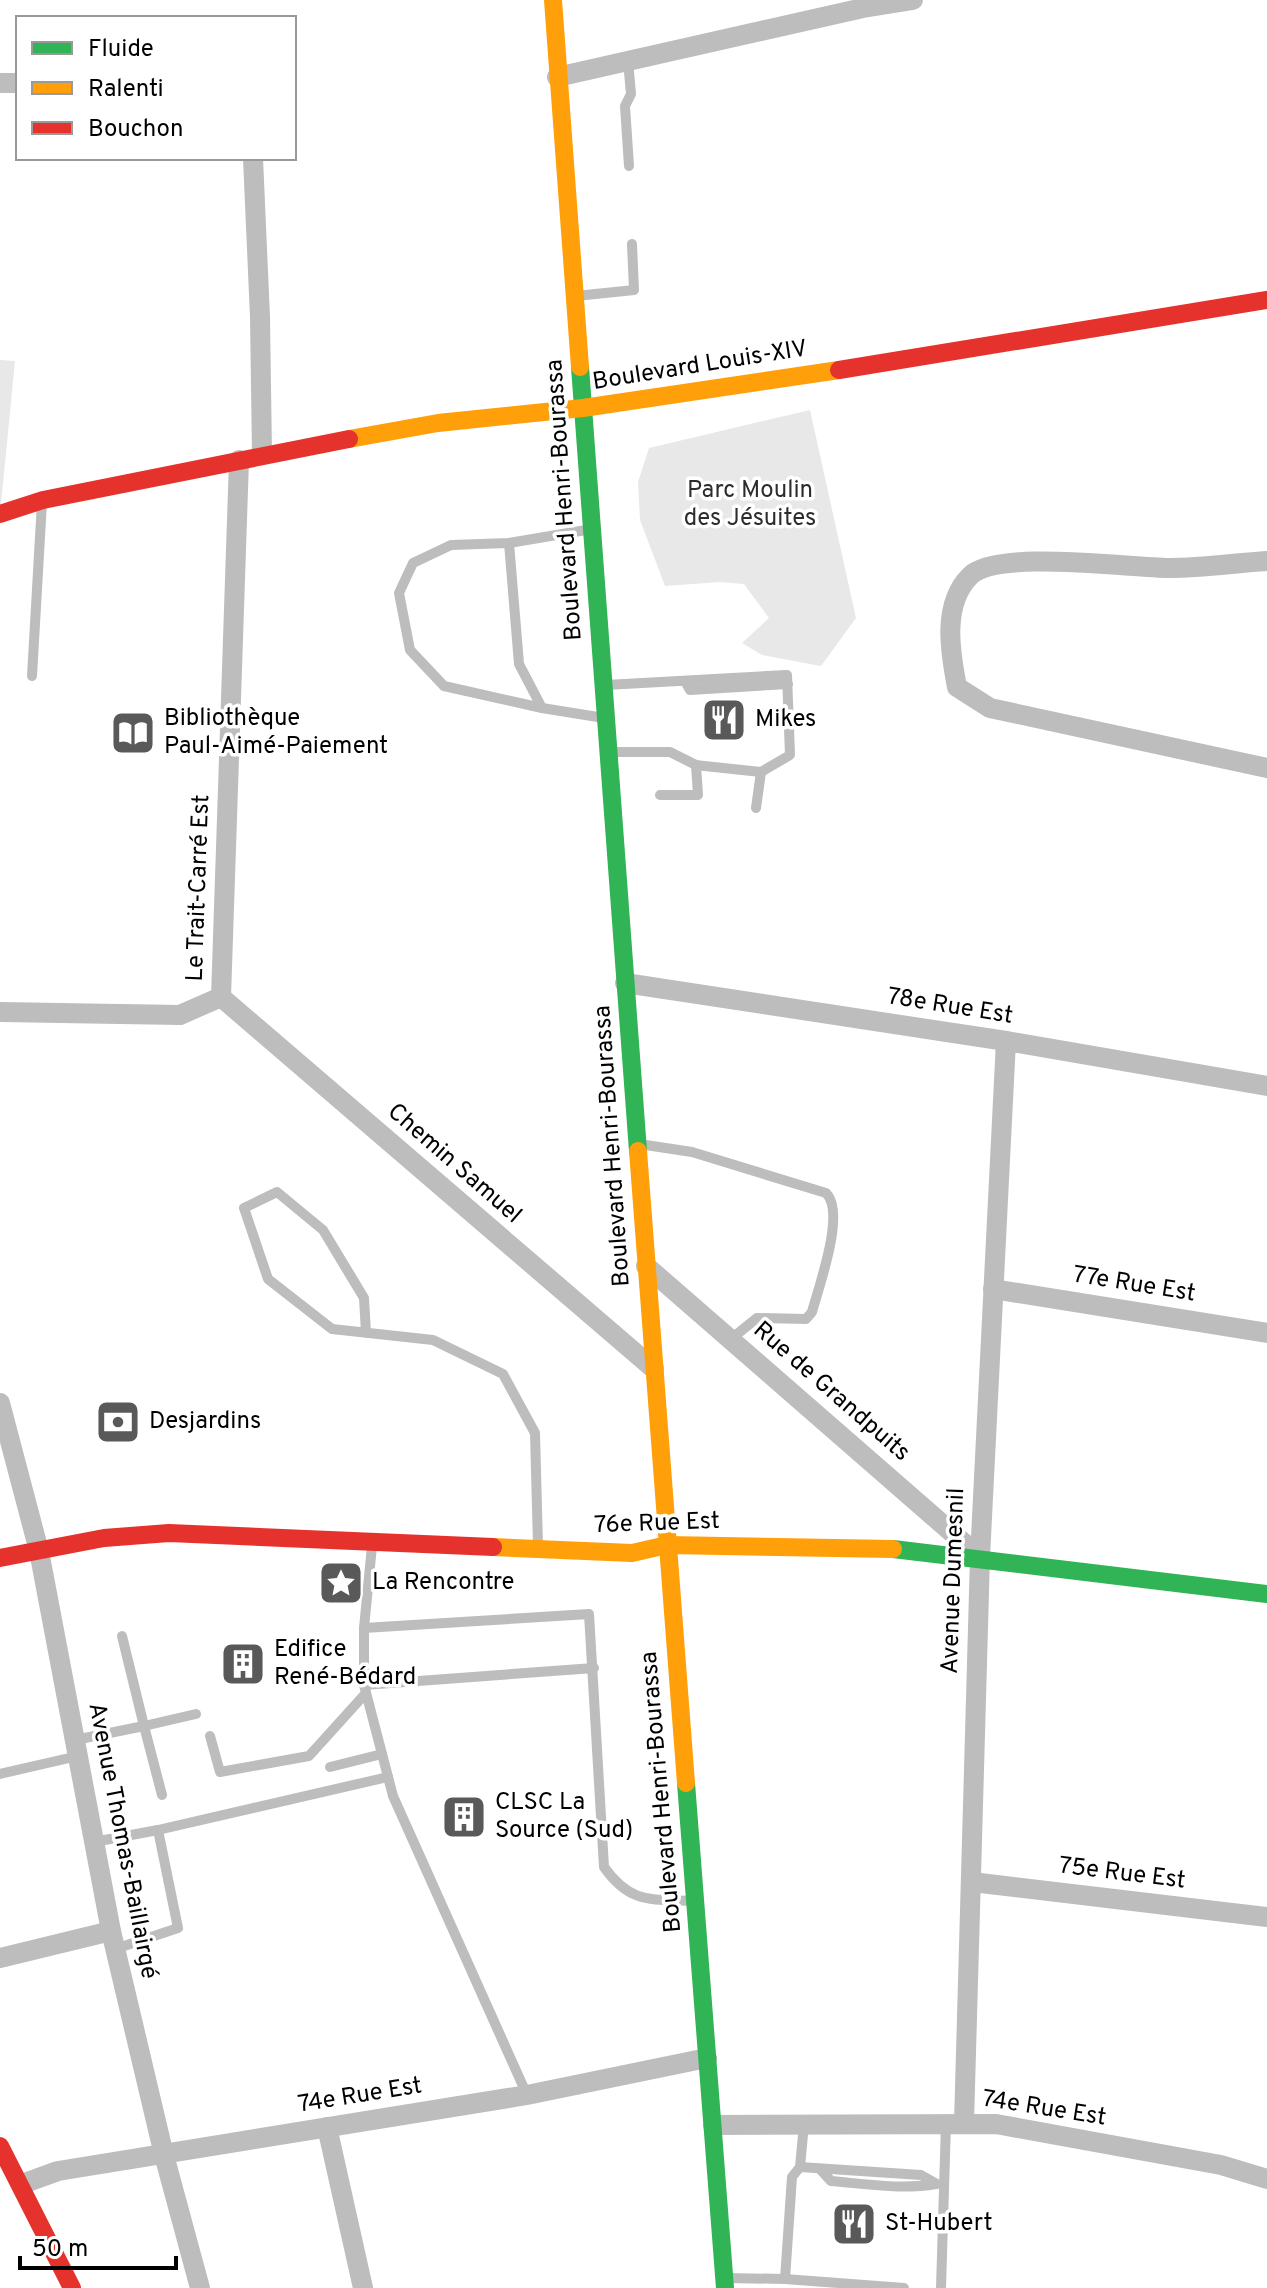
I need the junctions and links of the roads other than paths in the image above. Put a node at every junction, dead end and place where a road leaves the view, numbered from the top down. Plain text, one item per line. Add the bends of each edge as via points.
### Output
1 (553, 0) edge
2 (913, 0) edge
3 (862, 4) edge
4 (628, 61) junction
5 (557, 77) junction
6 (253, 160) edge
7 (629, 166) dead end
8 (632, 244) dead end
9 (574, 296) junction
10 (1267, 300) edge
11 (583, 408) junction
12 (262, 455) junction
13 (239, 460) junction
14 (43, 500) junction
15 (0, 514) edge
16 (592, 529) junction
17 (509, 543) junction
18 (1267, 561) edge
19 (32, 676) dead end
20 (604, 685) junction
21 (542, 708) junction
22 (606, 718) junction
23 (608, 752) junction
24 (695, 765) junction
25 (1267, 768) edge
26 (761, 772) junction
27 (660, 795) dead end
28 (756, 808) dead end
29 (625, 983) junction
30 (221, 997) junction
31 (0, 1012) edge
32 (1006, 1041) junction
33 (1267, 1086) edge
34 (637, 1144) junction
35 (646, 1266) junction
36 (993, 1289) junction
37 (366, 1333) junction
38 (1267, 1333) edge
39 (731, 1339) junction
40 (654, 1369) junction
41 (0, 1403) edge
42 (372, 1543) junction
43 (667, 1545) junction
44 (538, 1549) junction
45 (39, 1551) junction
46 (980, 1557) junction
47 (0, 1558) edge
48 (1267, 1594) edge
49 (364, 1628) junction
50 (122, 1636) dead end
51 (594, 1668) junction
52 (365, 1689) junction
53 (196, 1714) dead end
54 (144, 1726) junction
55 (210, 1736) dead end
56 (76, 1748) junction
57 (382, 1754) junction
58 (330, 1767) dead end
59 (0, 1774) edge
60 (388, 1777) junction
61 (162, 1795) dead end
62 (158, 1830) junction
63 (94, 1842) junction
64 (972, 1882) junction
65 (695, 1901) junction
66 (1267, 1917) edge
67 (113, 1940) junction
68 (0, 1958) edge
69 (707, 2058) junction
70 (527, 2095) junction
71 (955, 2123) junction
72 (804, 2124) junction
73 (713, 2125) junction
74 (327, 2127) junction
75 (0, 2146) edge
76 (164, 2155) junction
77 (800, 2167) junction
78 (1267, 2179) edge
79 (22, 2184) junction
80 (940, 2184) junction
81 (785, 2279) junction
82 (725, 2283) edge
83 (72, 2288) edge
84 (200, 2288) edge
85 (363, 2288) edge
86 (904, 2288) edge
87 (941, 2288) edge

1 - 5 main road, Boulevard Henri-Bourassa
2 - 3 street
3 - 4 street
4 - 5 street
4 - 7 lane
5 - 9 main road, Boulevard Henri-Bourassa
6 - 12 street
8 - 9 lane via 634,290
9 - 11 main road, Boulevard Henri-Bourassa
10 - 11 main road, Boulevard Louis-XIV
11 - 12 main road, Boulevard Louis-XIV via 438,423
11 - 16 main road, Boulevard Henri-Bourassa
12 - 13 main road, Boulevard Louis-XIV
13 - 14 main road, Boulevard Louis-XIV
13 - 30 street, Le Trait-Carré Est
14 - 15 main road, Boulevard Louis-XIV
14 - 19 lane
16 - 17 lane
16 - 20 main road, Boulevard Henri-Bourassa
17 - 21 lane via 519,664
17 - 21 lane via 451,545 413,563 399,593 410,650 444,686
18 - 25 street via 1170,568 1021,561 991,565 972,573 959,589 952,608 952,660 957,687 990,708
20 - 22 main road, Boulevard Henri-Bourassa
20 - 26 lane via 787,675 790,755
21 - 22 lane
22 - 23 main road, Boulevard Henri-Bourassa
23 - 24 lane via 670,752
23 - 29 main road, Boulevard Henri-Bourassa
24 - 26 lane
24 - 27 lane via 698,795
26 - 28 lane
29 - 32 street, 78e Rue Est
29 - 34 main road, Boulevard Henri-Bourassa
30 - 31 street, Le Trait-Carré Est via 180,1015
30 - 40 street, Chemin Samuel
32 - 33 street, 78e Rue Est
32 - 36 street, Avenue Dumesnil
34 - 35 main road, Boulevard Henri-Bourassa
34 - 39 lane via 692,1152 831,1198 833,1229 812,1312 806,1319 757,1318
35 - 39 street, Rue de Grandpuits
35 - 40 main road, Boulevard Henri-Bourassa
36 - 38 street, 77e Rue Est
36 - 46 street, Avenue Dumesnil
37 - 37 lane via 364,1298 323,1230 277,1192 244,1208 268,1279 332,1329
37 - 44 lane via 433,1340 503,1374 535,1433
39 - 46 street, Rue de Grandpuits
40 - 43 main road, Boulevard Henri-Bourassa
41 - 45 street, Avenue Thomas-Baillairgé
42 - 44 main road, 76e Rue Est
42 - 45 main road, 76e Rue Est via 169,1533
42 - 49 lane
43 - 44 main road, 76e Rue Est via 632,1553
43 - 46 main road, 76e Rue Est via 910,1549
43 - 65 main road, Boulevard Henri-Bourassa
45 - 47 main road, 76e Rue Est
45 - 56 street, Avenue Thomas-Baillairgé
46 - 48 main road, 76e Rue Est
46 - 64 street, Avenue Dumesnil
49 - 51 lane via 589,1614
49 - 52 lane
50 - 54 lane
51 - 52 lane
51 - 65 lane via 604,1867 617,1885 643,1899
52 - 55 lane via 309,1756 220,1772
52 - 57 lane
53 - 54 lane
54 - 56 lane
54 - 61 lane
56 - 59 lane
56 - 63 street, Avenue Thomas-Baillairgé
57 - 58 lane
57 - 60 lane
60 - 62 lane
60 - 70 lane
62 - 63 lane
62 - 67 lane via 178,1928
63 - 67 street, Avenue Thomas-Baillairgé
64 - 66 street, 75e Rue Est
64 - 71 street, Avenue Dumesnil
65 - 69 main road, Boulevard Henri-Bourassa
67 - 68 street
67 - 76 street, Avenue Thomas-Baillairgé
69 - 70 street, 74e Rue Est
69 - 73 main road, Boulevard Henri-Bourassa
70 - 74 street, 74e Rue Est
71 - 72 street, 74e Rue Est
71 - 78 street, 74e Rue Est via 996,2124 1221,2165
71 - 80 lane
72 - 73 street, 74e Rue Est
72 - 77 lane
73 - 82 main road, Boulevard Henri-Bourassa
74 - 76 street, 74e Rue Est
74 - 85 street
75 - 79 main road
76 - 79 street, 74e Rue Est via 58,2171
76 - 84 street, Avenue Thomas-Baillairgé
77 - 80 lane via 820,2169 831,2181
77 - 81 lane via 792,2177
79 - 83 main road
80 - 87 lane
81 - 82 lane
81 - 86 lane

